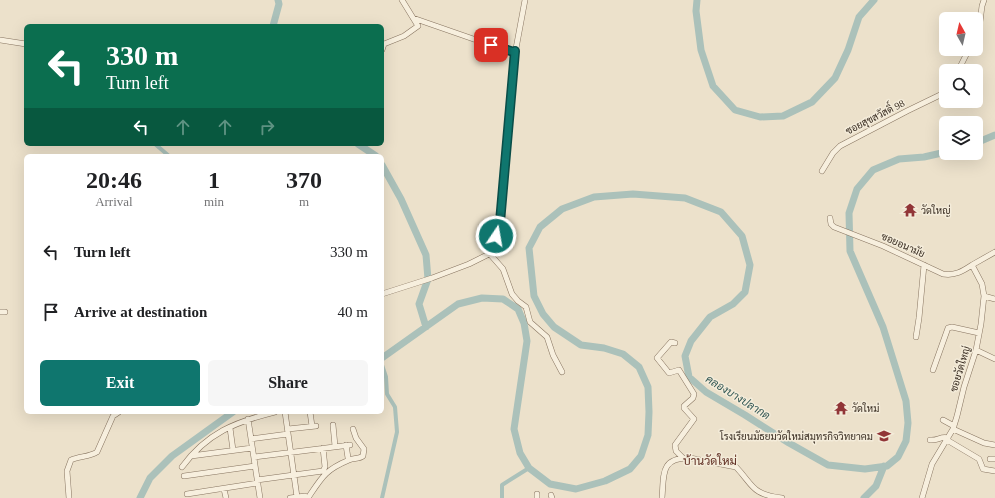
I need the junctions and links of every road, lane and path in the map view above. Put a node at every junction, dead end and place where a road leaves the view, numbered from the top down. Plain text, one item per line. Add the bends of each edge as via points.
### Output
1 (402, 0) edge
2 (525, 0) edge
3 (984, 0) edge
4 (981, 12) edge
5 (413, 18) junction
6 (0, 40) edge
7 (24, 44) edge
8 (384, 44) edge
9 (515, 51) junction
10 (939, 96) edge
11 (822, 172) dead end
12 (830, 218) dead end
13 (995, 252) edge
14 (489, 253) junction
15 (924, 265) junction
16 (972, 265) junction
17 (384, 293) edge
18 (984, 296) junction
19 (995, 299) edge
20 (979, 333) junction
21 (916, 337) dead end
22 (675, 343) dead end
23 (976, 350) junction
24 (995, 359) edge
25 (933, 370) dead end
26 (562, 372) dead end
27 (116, 414) edge
28 (267, 414) edge
29 (285, 414) edge
30 (311, 414) edge
31 (248, 419) junction
32 (943, 420) dead end
33 (333, 425) dead end
34 (953, 427) junction
35 (230, 428) junction
36 (353, 429) dead end
37 (288, 432) junction
38 (251, 439) junction
39 (947, 439) junction
40 (930, 440) dead end
41 (995, 445) edge
42 (335, 446) junction
43 (252, 448) junction
44 (323, 448) junction
45 (233, 450) junction
46 (291, 452) junction
47 (191, 456) junction
48 (254, 457) junction
49 (348, 458) dead end
50 (683, 458) junction
51 (255, 466) junction
52 (182, 467) dead end
53 (995, 471) edge
54 (294, 475) junction
55 (184, 476) dead end
56 (257, 481) junction
57 (224, 489) junction
58 (187, 494) dead end
59 (298, 497) junction
60 (307, 497) edge
61 (69, 498) edge
62 (226, 498) edge
63 (260, 498) edge
64 (290, 498) edge
65 (662, 498) edge
66 (782, 498) edge
67 (922, 498) edge

1 - 5 street
2 - 9 street
3 - 4 street
5 - 8 street via 418,26 404,36
5 - 9 street via 505,50
6 - 7 street
9 - 14 street via 500,222
10 - 11 street, ซอยสุขสวัสดิ์ 98 via 840,146
12 - 15 street, ซอยอนามัย via 832,226
13 - 16 street
14 - 17 street via 469,264
14 - 26 street via 503,269 512,294 526,308 530,322 546,337
15 - 16 street, ซอยอนามัย via 950,275
15 - 21 street
16 - 18 street, ซอยวัดใหญ่ via 982,284
18 - 19 street
18 - 20 street, ซอยวัดใหญ่
20 - 23 street, ซอยวัดใหญ่
20 - 25 street via 952,326 948,328
22 - 50 street via 671,342 657,358 669,373 678,370 694,396 684,408 694,419 675,445 676,451
23 - 24 street
23 - 34 street, ซอยวัดใหญ่
27 - 61 street via 97,452 71,460 67,471
28 - 31 street
29 - 37 street
30 - 37 street via 314,426
31 - 35 street
31 - 38 street
32 - 34 street
33 - 42 street
34 - 39 street, ซอยวัดใหญ่
34 - 41 street via 984,443
35 - 45 street
35 - 47 street via 203,444
36 - 60 street via 364,449 364,456 350,459 326,472
37 - 38 street
37 - 46 street
38 - 43 street
39 - 40 street via 943,437
39 - 53 street via 979,459 983,470
39 - 67 street, ซอยวัดใหญ่ via 932,464
42 - 44 street
42 - 49 street via 348,445
43 - 45 street
43 - 48 street
44 - 46 street
44 - 54 street via 323,471
45 - 47 street
46 - 48 street
46 - 54 street
47 - 52 street
48 - 51 street
50 - 65 street via 676,459 666,466
50 - 66 street via 736,467 756,490 762,494
51 - 55 street
51 - 56 street
54 - 56 street
54 - 59 street
56 - 57 street
56 - 63 street
57 - 58 street
57 - 62 street
59 - 60 street
59 - 64 street

